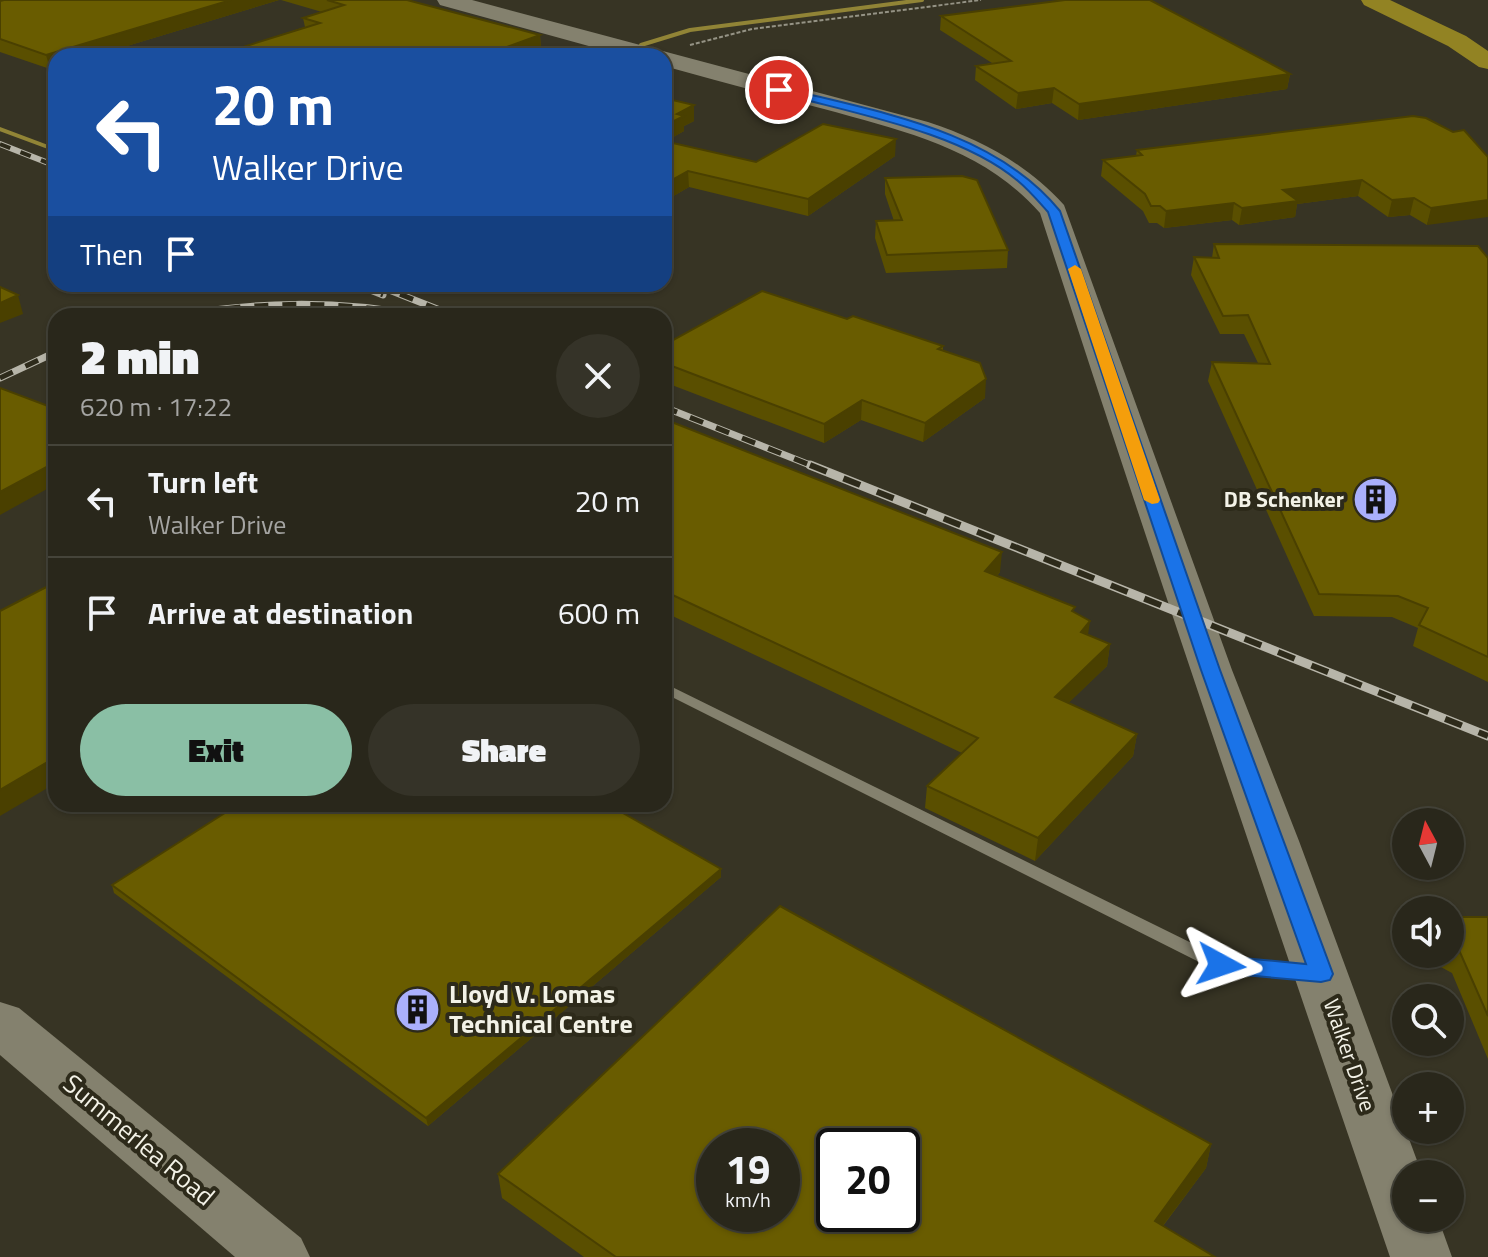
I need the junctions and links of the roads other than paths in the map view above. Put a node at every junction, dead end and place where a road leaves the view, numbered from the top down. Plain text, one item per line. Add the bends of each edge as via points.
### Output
1 (448, 0) edge
2 (1372, 0) edge
3 (621, 48) edge
4 (672, 61) edge
5 (1488, 62) edge
6 (672, 691) edge
7 (1321, 974) junction
8 (0, 1023) edge
9 (1392, 1174) edge
10 (1412, 1232) edge
11 (279, 1257) edge
12 (1421, 1257) edge

1 - 3 street
2 - 5 highway
4 - 7 street, Walker Drive via 941,134 1011,169 1054,211 1210,670
6 - 7 lane via 1221,965
7 - 9 street, Walker Drive
8 - 11 street, Summerlea Road
10 - 12 street, Walker Drive

